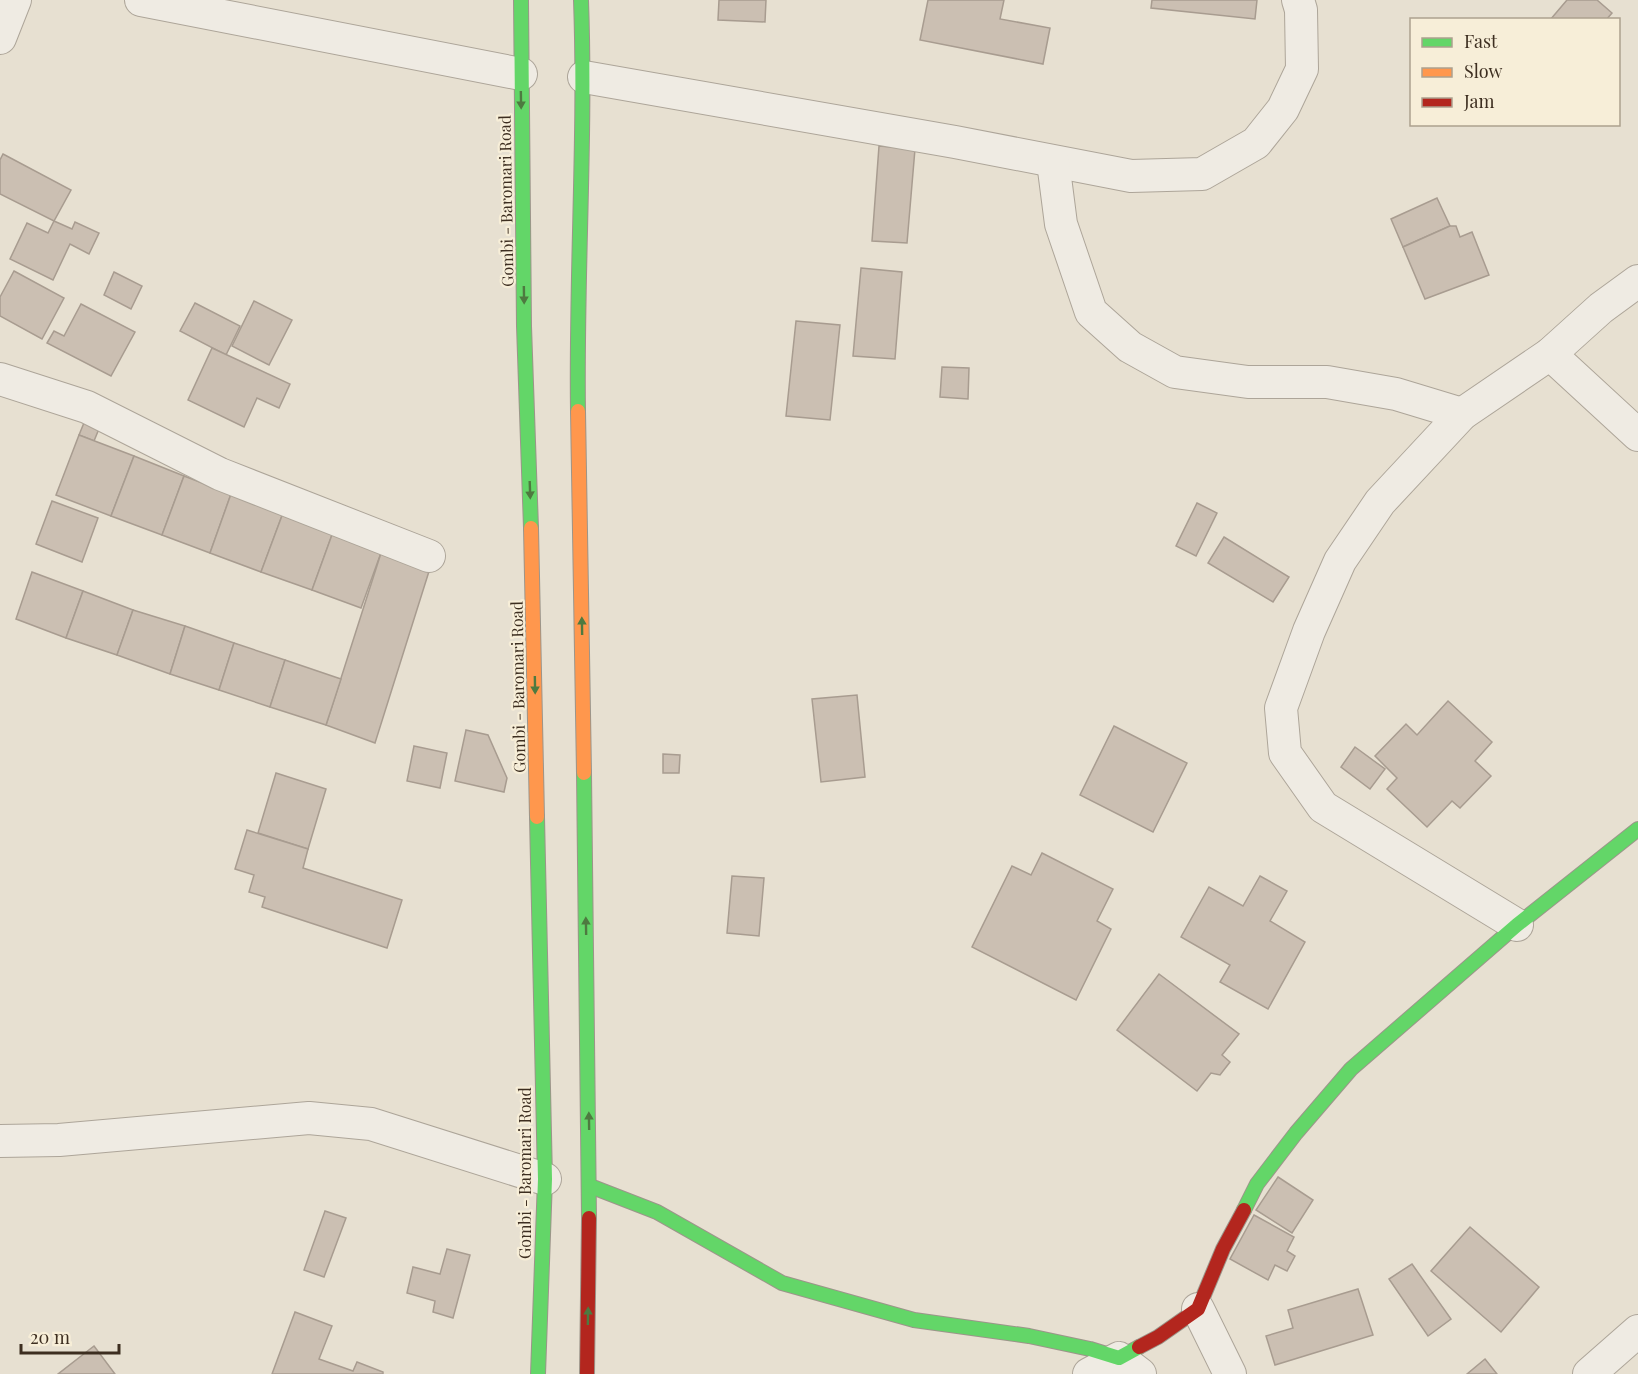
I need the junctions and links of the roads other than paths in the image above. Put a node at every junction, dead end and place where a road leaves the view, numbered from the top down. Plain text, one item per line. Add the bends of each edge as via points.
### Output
1 (15, 0) edge
2 (141, 0) edge
3 (521, 0) edge
4 (581, 0) edge
5 (1298, 0) edge
6 (0, 38) edge
7 (521, 74) junction
8 (584, 77) junction
9 (1053, 162) junction
10 (1638, 281) edge
11 (1550, 354) junction
12 (0, 379) edge
13 (1462, 414) junction
14 (1638, 435) edge
15 (429, 556) dead end
16 (1638, 829) edge
17 (1517, 925) junction
18 (0, 1141) edge
19 (545, 1179) junction
20 (590, 1186) junction
21 (1198, 1309) junction
22 (1638, 1331) edge
23 (1130, 1366) edge
24 (538, 1374) edge
25 (587, 1374) edge
26 (1089, 1374) edge
27 (1230, 1374) edge
28 (1589, 1374) edge

1 - 6 street
2 - 7 street
3 - 7 main road, Gombi - Baromari Road
4 - 8 main road
5 - 9 street via 1302,69 1283,109 1256,143 1202,174 1131,176
7 -> 19 main road, Gombi - Baromari Road
8 - 9 street
20 -> 8 main road via 577,346
9 - 13 street via 1061,224 1091,312 1130,347 1175,372 1248,382 1328,382 1396,394
10 - 11 street
11 - 13 street
11 - 14 street
12 - 15 street via 87,407 220,474
13 - 17 street via 1380,502 1340,561 1281,708 1285,753 1323,807
16 - 17 main road
17 - 21 main road via 1351,1069 1296,1133 1257,1184 1223,1249
18 - 19 street via 59,1140 309,1118 371,1125
19 - 24 main road, Gombi - Baromari Road
20 - 23 main road via 657,1212 782,1283 914,1320 1090,1349
25 -> 20 main road
21 - 23 main road via 1158,1337
21 - 27 street
22 - 28 street
23 - 26 street

